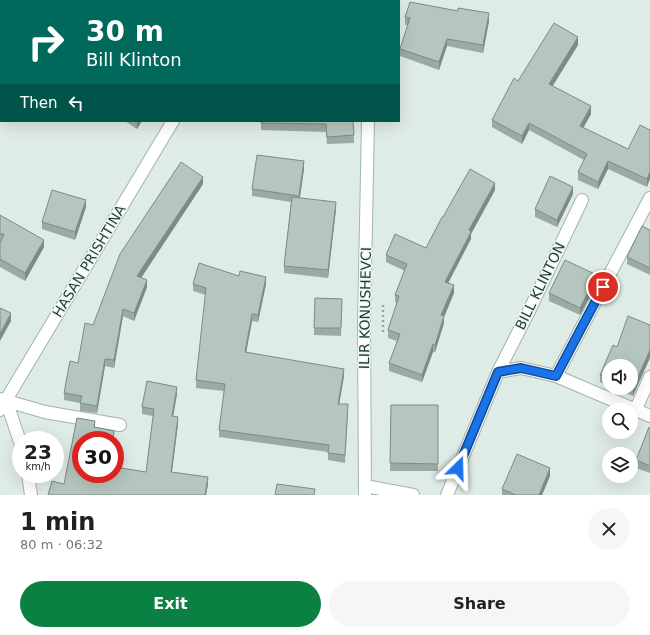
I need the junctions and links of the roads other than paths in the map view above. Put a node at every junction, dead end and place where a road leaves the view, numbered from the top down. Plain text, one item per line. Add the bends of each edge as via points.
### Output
1 (171, 122) edge
2 (368, 122) edge
3 (650, 198) edge
4 (582, 200) dead end
5 (498, 372) junction
6 (556, 376) junction
7 (650, 376) edge
8 (2, 403) edge
9 (621, 403) edge
10 (638, 404) edge
11 (638, 410) edge
12 (650, 416) edge
13 (120, 425) dead end
14 (15, 431) edge
15 (29, 483) edge
16 (365, 490) edge
17 (31, 495) edge
18 (413, 495) edge
19 (447, 495) edge

1 - 8 street, HASAN PRISHTINA
2 - 16 street, ILIR KONUSHEVCI via 364,325
3 - 6 street
4 - 5 street, BILL KLINTON
5 - 6 street via 521,368
5 - 19 street, BILL KLINTON
6 - 9 street
7 - 10 street
8 - 13 street
8 - 14 street
11 - 12 street
15 - 17 street
16 - 18 street

